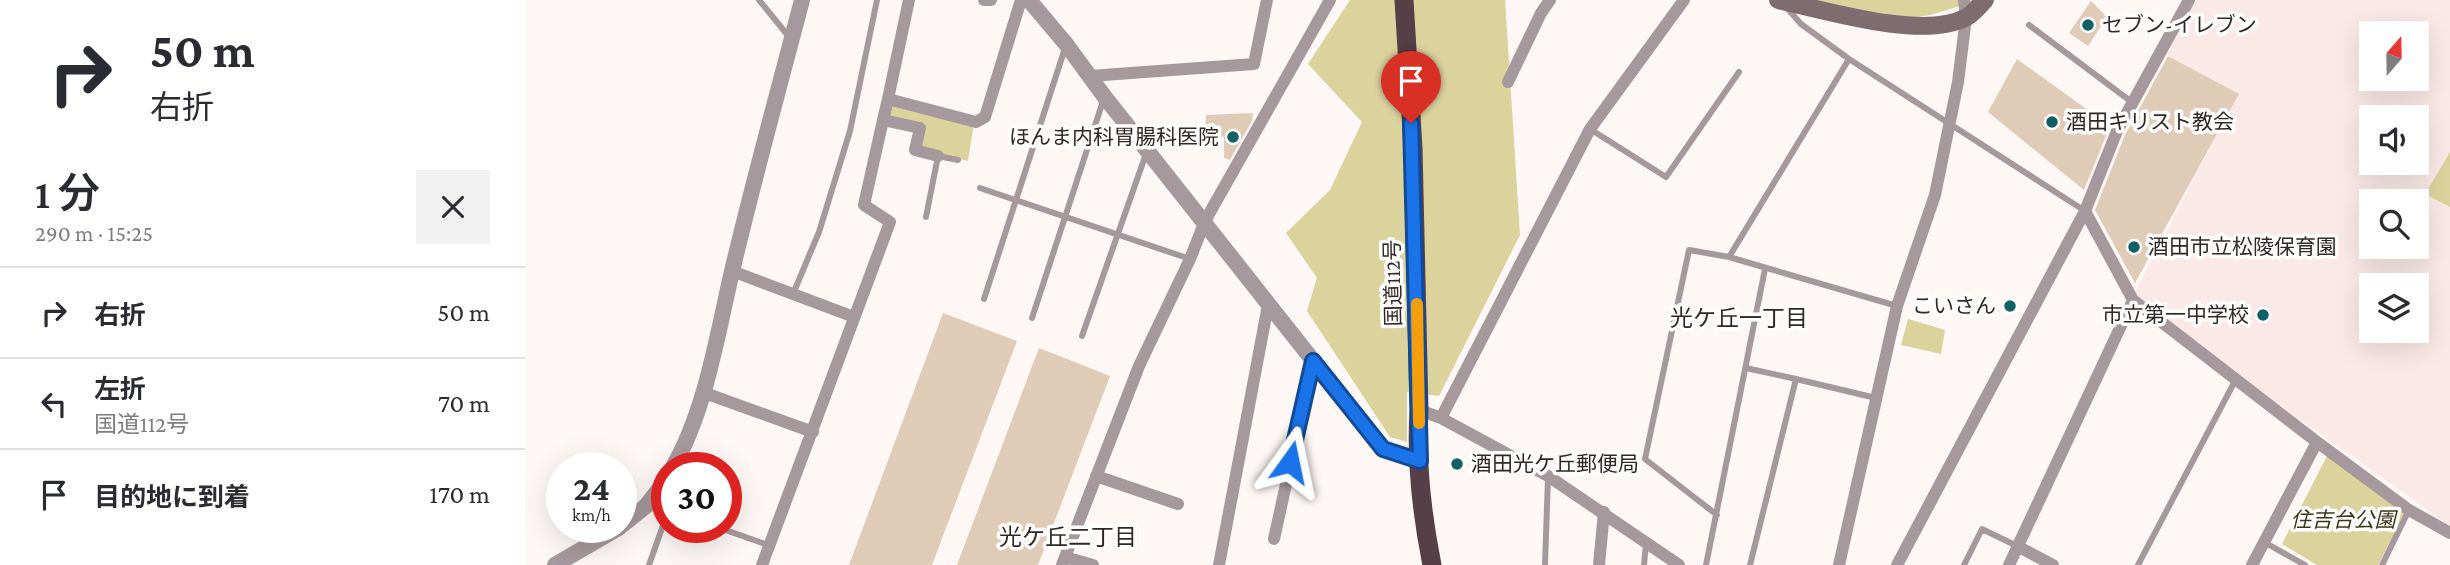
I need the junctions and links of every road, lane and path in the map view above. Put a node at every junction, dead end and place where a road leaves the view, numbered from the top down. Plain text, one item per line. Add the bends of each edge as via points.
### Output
1 (759, 0) edge
2 (802, 0) edge
3 (877, 0) edge
4 (909, 0) edge
5 (984, 0) edge
6 (991, 0) edge
7 (1021, 0) edge
8 (1029, 0) edge
9 (1267, 0) edge
10 (1329, 0) edge
11 (1404, 0) edge
12 (1550, 0) edge
13 (1684, 0) edge
14 (1780, 0) edge
15 (1985, 0) edge
16 (2189, 0) edge
17 (1965, 9) edge
18 (2029, 25) dead end
19 (792, 40) junction
20 (1066, 44) junction
21 (1849, 59) junction
22 (1739, 72) dead end
23 (1090, 76) junction
24 (1508, 82) dead end
25 (1104, 96) junction
26 (888, 99) junction
27 (2133, 103) junction
28 (883, 120) junction
29 (1949, 122) junction
30 (1590, 129) junction
31 (1147, 149) junction
32 (938, 156) junction
33 (958, 160) dead end
34 (980, 188) dead end
35 (1016, 200) junction
36 (2085, 211) junction
37 (926, 217) dead end
38 (1065, 217) junction
39 (1205, 221) junction
40 (1117, 233) junction
41 (1729, 257) junction
42 (1190, 258) junction
43 (1765, 270) junction
44 (732, 271) junction
45 (793, 294) junction
46 (983, 299) dead end
47 (2133, 300) junction
48 (1268, 305) junction
49 (1897, 306) junction
50 (854, 317) junction
51 (1032, 318) dead end
52 (1081, 336) dead end
53 (1313, 361) junction
54 (1746, 368) junction
55 (1795, 379) junction
56 (2236, 379) junction
57 (702, 392) junction
58 (1877, 398) junction
59 (1419, 410) junction
60 (1441, 418) junction
61 (813, 432) junction
62 (2317, 442) junction
63 (682, 452) edge
64 (1420, 461) junction
65 (1548, 475) junction
66 (1096, 476) junction
67 (651, 500) edge
68 (1178, 504) dead end
69 (2409, 510) junction
70 (1604, 512) junction
71 (637, 513) edge
72 (1717, 515) junction
73 (2450, 533) edge
74 (742, 535) edge
75 (1274, 539) dead end
76 (1646, 542) junction
77 (2264, 542) junction
78 (592, 543) edge
79 (657, 543) edge
80 (770, 545) junction
81 (2017, 546) junction
82 (1064, 561) edge
83 (555, 565) edge
84 (649, 565) edge
85 (762, 565) edge
86 (1093, 565) edge
87 (1219, 565) edge
88 (1432, 565) edge
89 (1545, 565) edge
90 (1599, 565) edge
91 (1644, 565) edge
92 (1679, 565) edge
93 (1706, 565) edge
94 (1750, 565) edge
95 (1839, 565) edge
96 (1897, 565) edge
97 (1964, 565) edge
98 (2009, 565) edge
99 (2053, 565) edge
100 (2138, 565) edge
101 (2252, 565) edge
102 (2305, 565) edge
103 (2382, 565) edge

1 - 19 lane
2 - 19 street
3 - 45 lane via 850,131
4 - 26 street
5 - 6 street
7 - 26 street via 985,117 976,121
8 - 20 street
9 - 23 street via 1254,65
10 - 39 street
11 - 59 highway, 国道112号 via 1413,148
12 - 24 street
13 - 30 street
14 - 17 main road via 1859,19 1919,26 1943,25
14 - 21 lane via 1801,24
15 - 17 main road
16 - 27 street
17 - 29 street
18 - 27 lane
19 - 44 street
20 - 23 street
20 - 35 lane
21 - 29 lane
21 - 41 lane
22 - 30 lane via 1665,177
23 - 25 street
25 - 31 street
25 - 38 lane
26 - 28 street
27 - 36 street
28 - 32 street via 920,128 915,150
28 - 50 street via 864,205 890,222
29 - 36 lane
29 - 49 street via 1935,195
30 - 60 street
31 - 39 street
31 - 40 lane
32 - 33 lane
32 - 37 lane
34 - 35 lane
35 - 38 lane
35 - 46 lane
36 - 47 street
36 - 96 street
38 - 40 lane
38 - 51 lane
39 - 42 street
39 - 48 street
40 - 42 lane
40 - 52 lane
41 - 43 lane
41 - 72 lane via 1689,250 1645,459
42 - 66 street via 1139,366
43 - 49 lane
43 - 54 lane
44 - 45 street
44 - 57 street
45 - 50 street
47 - 56 street
47 - 81 street
48 - 53 street
48 - 87 street
49 - 58 street
50 - 61 street
53 - 64 street via 1383,449
53 - 75 street
54 - 55 lane
54 - 72 lane
55 - 58 lane
55 - 94 lane
56 - 62 street
56 - 100 lane
57 - 61 street
57 - 63 street
58 - 95 street
59 - 60 street
59 - 64 highway, 国道112号
60 - 65 street
61 - 80 street
62 - 69 street
62 - 77 street
64 - 88 highway, 国道112号
65 - 70 street
65 - 89 lane
66 - 68 street
66 - 82 street
67 - 71 street
69 - 73 street
69 - 103 lane
70 - 76 street
70 - 90 street
72 - 93 lane
74 - 80 lane
76 - 91 lane
76 - 92 street
77 - 101 street
77 - 102 lane
78 - 83 street
79 - 84 lane
80 - 85 street
81 - 97 lane via 1982,529
81 - 98 street
81 - 99 street
82 - 86 street

